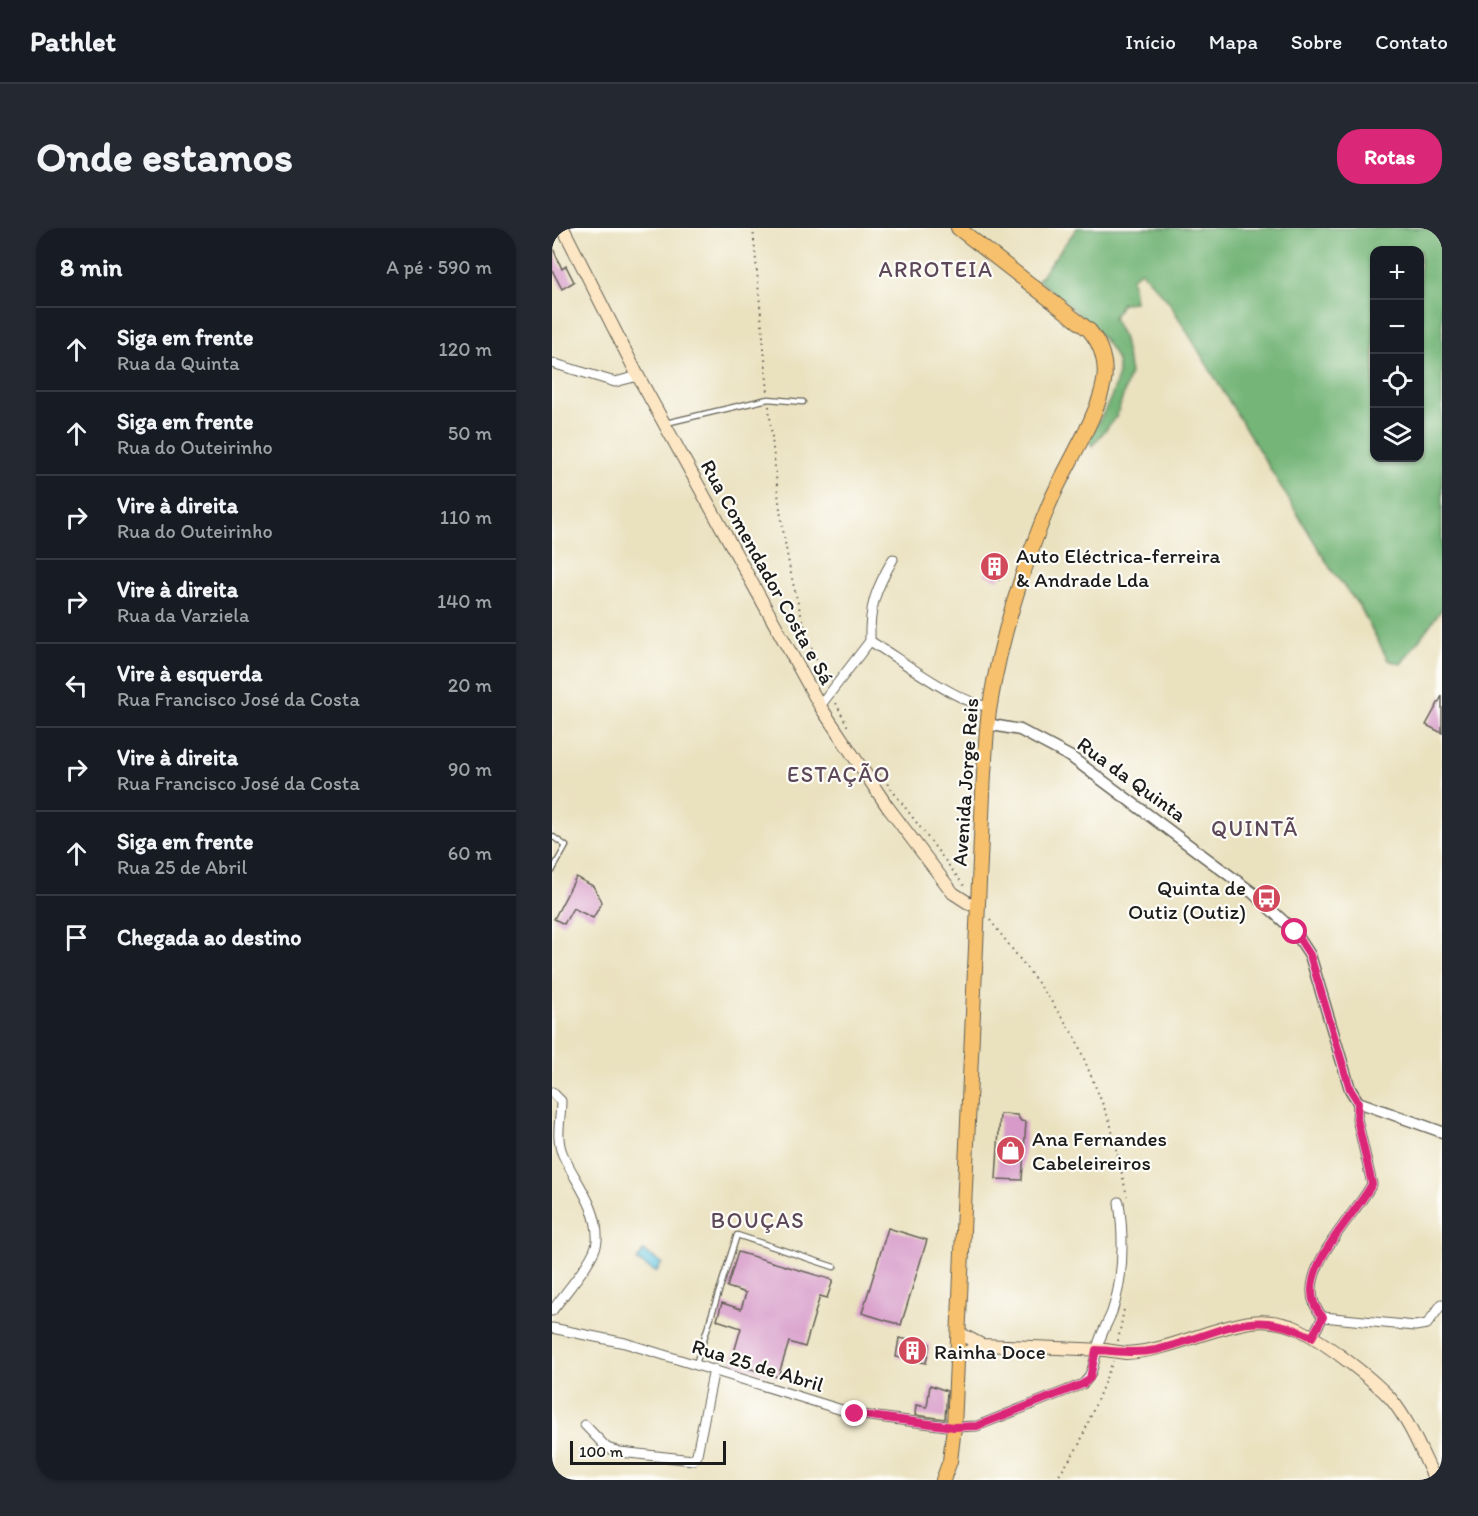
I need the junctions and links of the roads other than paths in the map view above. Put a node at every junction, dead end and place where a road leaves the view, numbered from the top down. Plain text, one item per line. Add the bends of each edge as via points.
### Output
1 (563, 228) edge
2 (958, 228) edge
3 (552, 363) edge
4 (638, 376) junction
5 (803, 402) dead end
6 (663, 423) junction
7 (893, 559) dead end
8 (870, 641) junction
9 (820, 706) junction
10 (989, 708) junction
11 (987, 724) junction
12 (552, 836) edge
13 (552, 871) edge
14 (978, 904) junction
15 (552, 1092) edge
16 (1358, 1102) junction
17 (1442, 1132) edge
18 (1123, 1202) road end
19 (834, 1267) dead end
20 (1442, 1304) edge
21 (552, 1311) edge
22 (1323, 1317) junction
23 (552, 1328) edge
24 (959, 1334) junction
25 (1312, 1337) junction
26 (982, 1345) junction
27 (1112, 1351) junction
28 (958, 1356) junction
29 (696, 1364) junction
30 (714, 1369) junction
31 (585, 1425) dead end
32 (954, 1427) junction
33 (943, 1480) edge
34 (1435, 1480) edge

1 - 4 main road, Rua Comendador Costa e Sá
2 - 10 main road, Avenida Jorge Reis via 1089,330 1099,345 1105,369 1096,405 1037,536 1002,649
3 - 4 street via 606,381
4 - 6 main road, Rua Comendador Costa e Sá
5 - 6 lane via 768,399
6 - 9 main road, Rua Comendador Costa e Sá
7 - 8 street via 876,588
8 - 9 street
8 - 10 street via 956,696
9 - 14 main road, Rua Comendador Costa e Sá via 887,806 953,893 970,904
10 - 11 main road, Avenida Jorge Reis
11 - 14 main road, Avenida Jorge Reis
11 - 16 street, Rua da Quinta via 1020,730 1071,757 1252,893 1295,932 1310,955 1350,1089
12 - 13 lane via 566,846
14 - 24 main road, Avenida Jorge Reis
15 - 21 street via 561,1101 558,1134 563,1155 592,1211 597,1242
16 - 17 street
16 - 22 street via 1357,1119 1372,1184 1323,1253 1311,1289 1314,1308
18 - 27 street, Rua 25 de Abril via 1124,1238 1112,1311
19 - 29 lane via 737,1236
20 - 22 street via 1427,1324 1415,1326
22 - 25 street
23 - 29 street, Rua 25 de Abril via 625,1343
24 - 26 main road
24 - 28 main road, Avenida Jorge Reis
25 - 27 main road via 1275,1322 1253,1321 1158,1349
25 - 34 main road via 1392,1400
26 - 27 main road
26 - 28 main road
27 - 32 street, Rua 25 de Abril via 1083,1384 977,1426
28 - 32 main road, Avenida Jorge Reis
29 - 30 street, Rua 25 de Abril
30 - 31 street via 693,1460 607,1448
30 - 32 street, Rua 25 de Abril via 855,1414
32 - 33 main road, Avenida Jorge Reis

